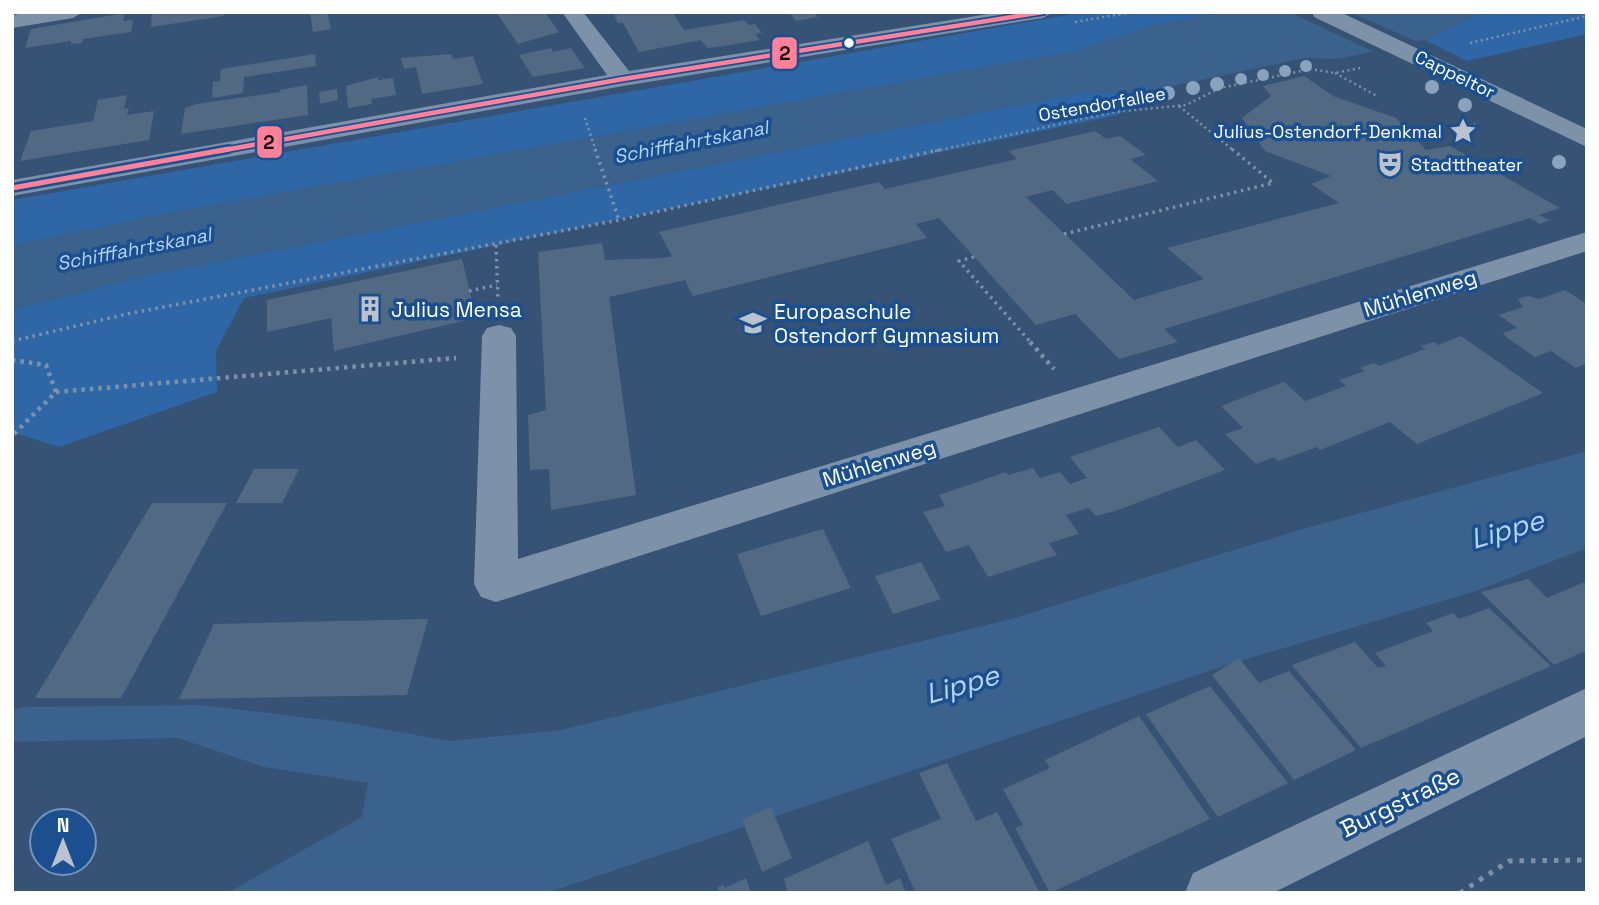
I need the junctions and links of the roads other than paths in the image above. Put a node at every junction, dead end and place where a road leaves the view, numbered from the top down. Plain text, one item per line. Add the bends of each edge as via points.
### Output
1 (73, 12) edge
2 (572, 12) edge
3 (1043, 12) edge
4 (1322, 12) edge
5 (12, 22) edge
6 (623, 79) junction
7 (1587, 139) edge
8 (12, 188) edge
9 (1587, 241) edge
10 (499, 345) road end
11 (1585, 715) edge
12 (1213, 893) edge

1 - 5 street
2 - 6 street
3 - 6 street
4 - 7 street, Cappeltor
6 - 8 street
9 - 10 street, Mühlenweg via 496,584
11 - 12 street, Burgstraße

